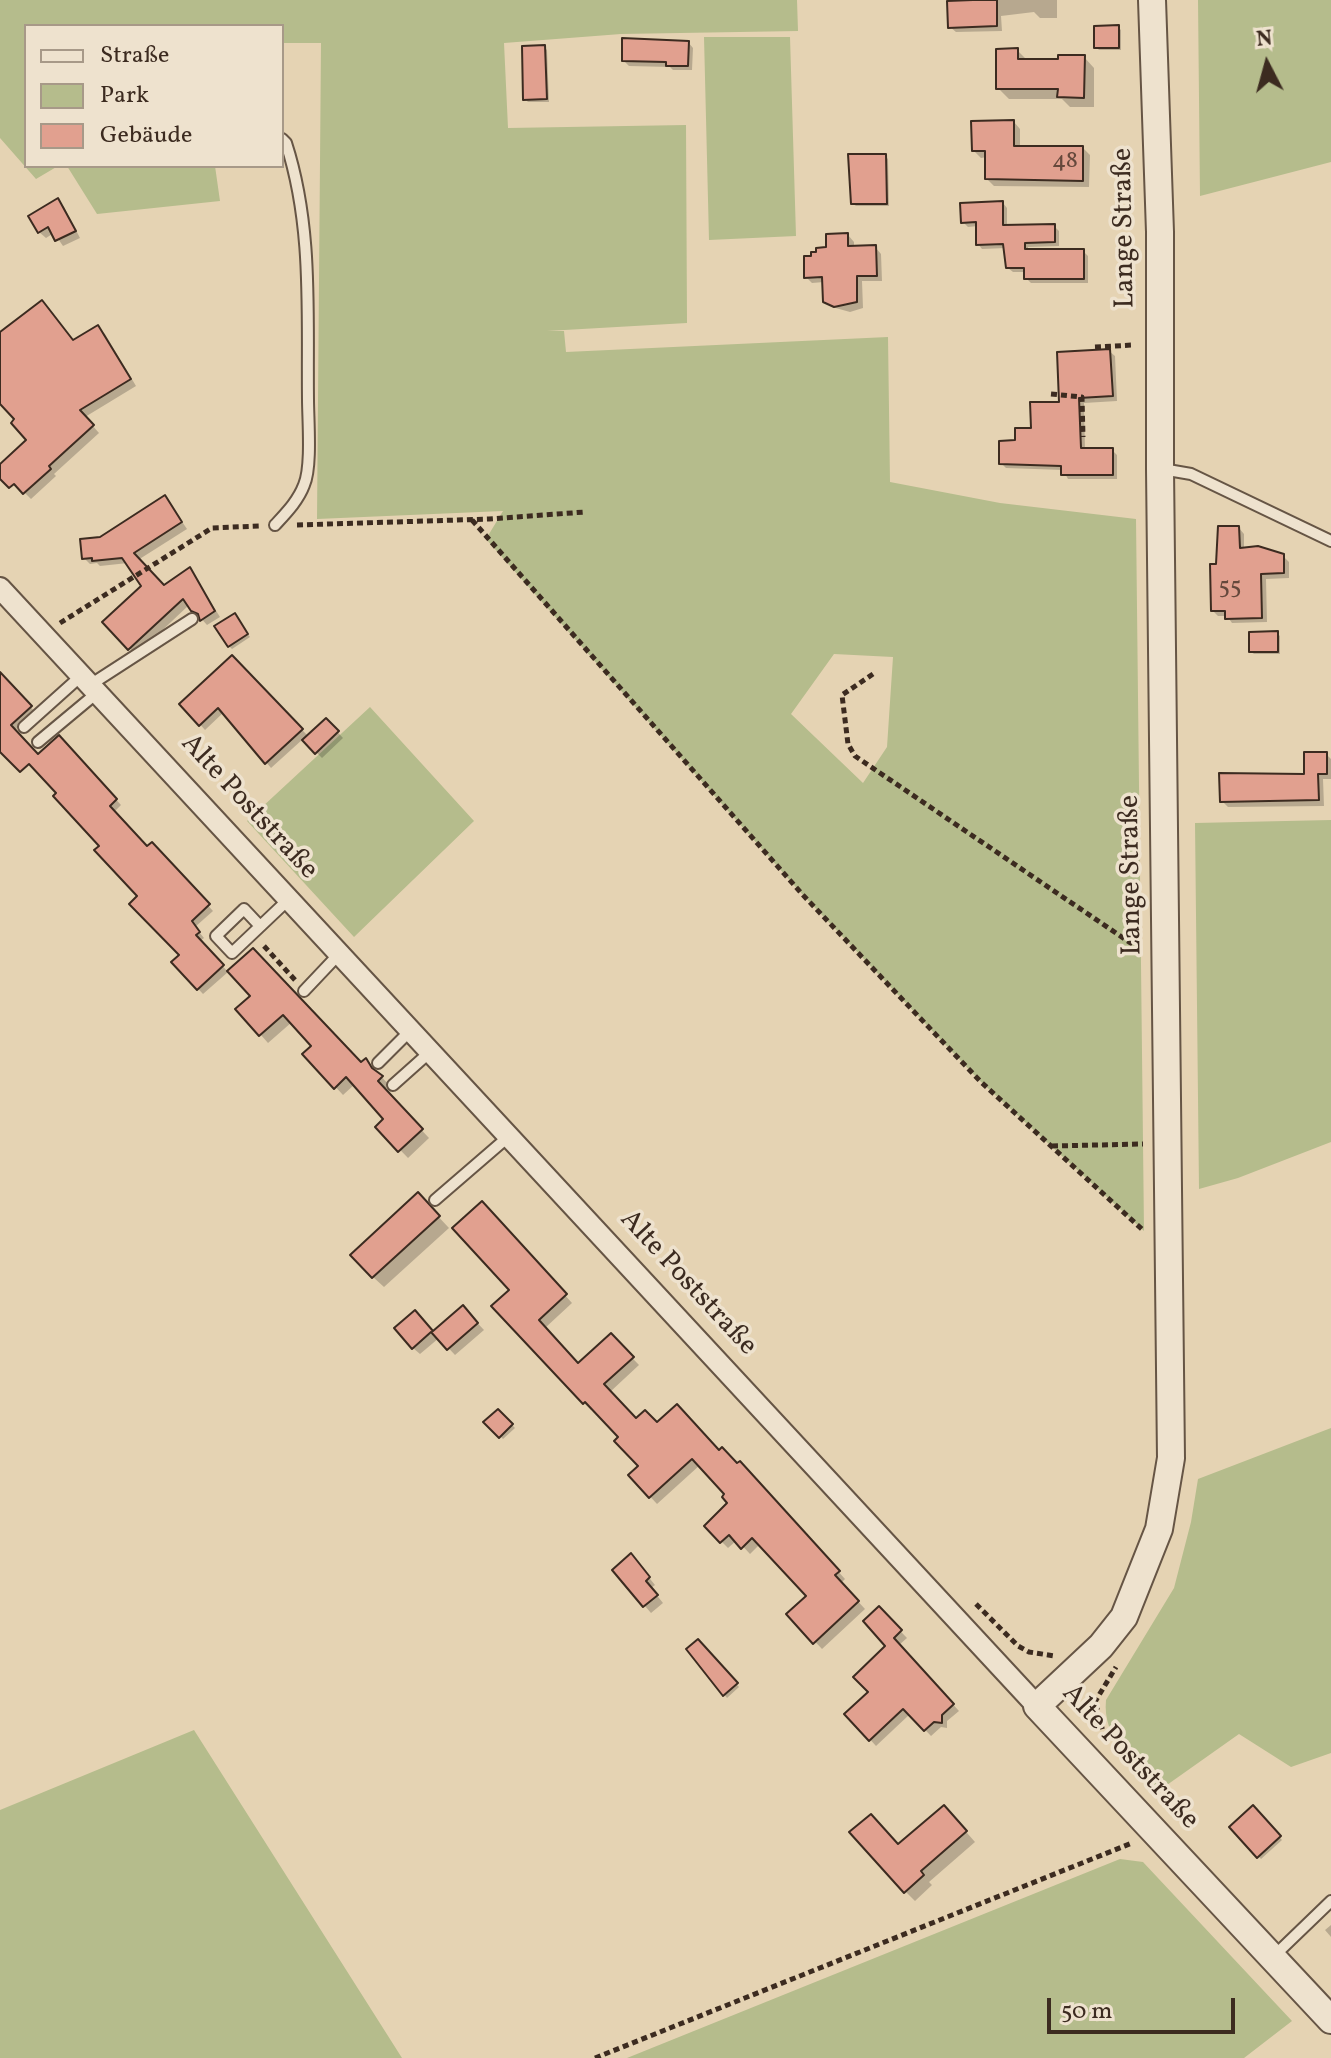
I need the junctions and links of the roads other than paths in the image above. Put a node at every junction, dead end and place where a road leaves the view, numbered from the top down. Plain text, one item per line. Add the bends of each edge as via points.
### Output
1 (1152, 0) edge
2 (284, 141) edge
3 (1160, 469) junction
4 (275, 525) road end
5 (1331, 541) edge
6 (0, 588) edge
7 (192, 619) dead end
8 (90, 684) junction
9 (24, 727) dead end
10 (38, 742) dead end
11 (289, 899) junction
12 (256, 930) road end
13 (339, 954) junction
14 (304, 991) road end
15 (410, 1031) junction
16 (430, 1052) junction
17 (378, 1063) dead end
18 (393, 1085) dead end
19 (508, 1137) junction
20 (435, 1200) dead end
21 (1037, 1706) junction
22 (1331, 1901) edge
23 (1273, 1957) junction
24 (1331, 2020) edge

1 - 3 street, Lange Straße via 1160,232
2 - 4 lane via 298,179 305,225 308,447 305,483
3 - 5 lane via 1191,474
3 - 21 street, Lange Straße via 1171,1458 1159,1529 1124,1617
6 - 8 street, Alte Poststraße
7 - 8 lane
8 - 9 lane
8 - 10 lane
8 - 11 street, Alte Poststraße
11 - 12 lane
11 - 13 street, Alte Poststraße
13 - 14 lane
13 - 15 street, Alte Poststraße
15 - 16 street, Alte Poststraße
15 - 17 lane
16 - 18 lane
16 - 19 street, Alte Poststraße
19 - 20 lane
19 - 21 street, Alte Poststraße
21 - 23 street, Alte Poststraße
22 - 23 lane
23 - 24 street, Alte Poststraße

